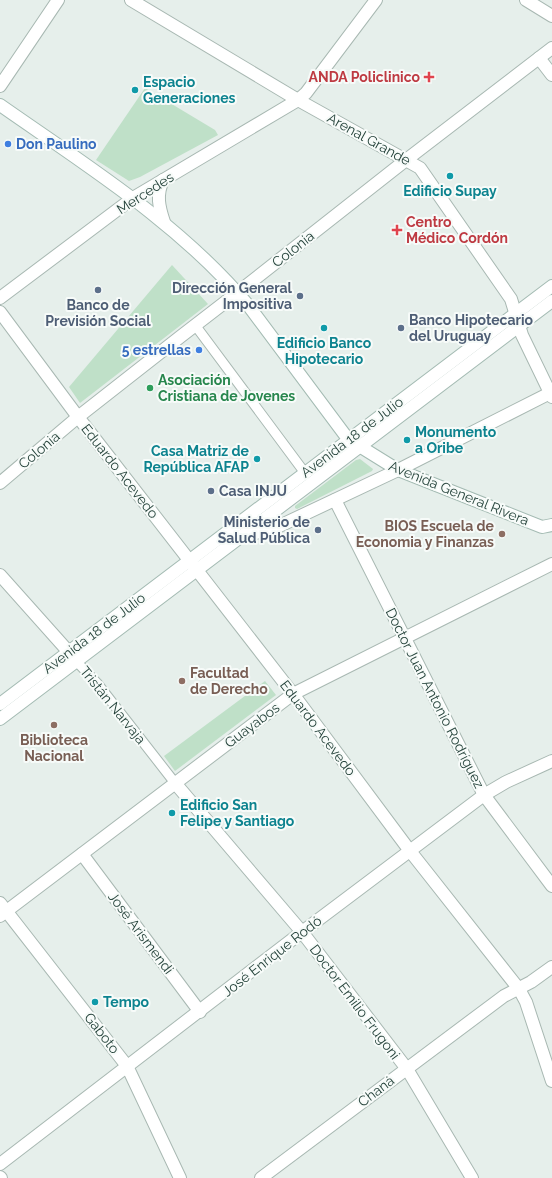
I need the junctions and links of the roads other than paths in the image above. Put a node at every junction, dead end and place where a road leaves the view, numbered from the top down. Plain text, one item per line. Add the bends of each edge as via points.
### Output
1 (58, 0) edge
2 (131, 0) edge
3 (376, 0) edge
4 (526, 0) edge
5 (552, 16) edge
6 (552, 48) edge
7 (539, 58) junction
8 (552, 75) edge
9 (0, 86) edge
10 (298, 100) junction
11 (0, 105) edge
12 (406, 160) junction
13 (163, 180) junction
14 (133, 198) junction
15 (164, 222) junction
16 (552, 286) edge
17 (237, 293) junction
18 (0, 298) edge
19 (552, 301) edge
20 (0, 312) edge
21 (516, 313) junction
22 (194, 325) junction
23 (519, 325) junction
24 (551, 394) edge
25 (78, 417) junction
26 (348, 439) junction
27 (360, 446) junction
28 (398, 470) junction
29 (305, 473) junction
30 (0, 483) edge
31 (334, 500) junction
32 (549, 528) edge
33 (242, 536) junction
34 (552, 564) edge
35 (193, 565) junction
36 (0, 574) edge
37 (404, 638) junction
38 (72, 656) junction
39 (293, 694) junction
40 (0, 704) edge
41 (0, 719) edge
42 (552, 761) edge
43 (175, 783) junction
44 (484, 795) junction
45 (410, 851) junction
46 (82, 854) junction
47 (552, 886) edge
48 (2, 910) edge
49 (302, 932) junction
50 (552, 967) edge
51 (518, 989) junction
52 (200, 1012) junction
53 (127, 1066) junction
54 (407, 1069) junction
55 (552, 1081) edge
56 (0, 1164) edge
57 (180, 1178) edge
58 (261, 1178) edge
59 (472, 1178) edge

1 - 9 street
2 - 10 street, Arenal Grande
3 - 10 street, Mercedes via 306,94
4 - 5 street
6 - 7 street, Colonia
7 - 8 street
7 - 12 street, Colonia
10 - 12 street, Arenal Grande
10 - 13 street, Mercedes
11 - 14 street
12 - 17 street, Colonia
12 - 21 street, Arenal Grande via 423,172 511,299
13 - 14 street, Mercedes
13 - 15 street via 159,188 158,202
14 - 15 street
14 - 18 street, Mercedes
15 - 17 street
16 - 21 street, Avenida 18 de Julio
17 - 22 street, Colonia
17 - 26 street
19 - 23 street, Avenida 18 de Julio
20 - 25 street, Eduardo Acevedo
21 - 23 street, Arenal Grande
21 - 26 street, Avenida 18 de Julio
22 - 25 street, Colonia
22 - 29 street
23 - 24 street, Arenal Grande
23 - 27 street, Avenida 18 de Julio
24 - 28 street, Avenida 18 de Julio
25 - 30 street, Colonia
25 - 35 street, Eduardo Acevedo
26 - 27 street, Avenida General Rivera
26 - 29 street, Avenida 18 de Julio
27 - 28 street, Avenida General Rivera
27 - 33 street, Avenida 18 de Julio
28 - 31 street, Avenida 18 de Julio
28 - 32 street, Avenida General Rivera
29 - 35 street, Avenida 18 de Julio
31 - 33 street, Avenida 18 de Julio via 273,529
31 - 37 street, Doctor Juan Antonio Rodríguez
33 - 35 street, Avenida 18 de Julio
34 - 37 street, Guayabos
35 - 38 street, Avenida 18 de Julio
35 - 39 street, Eduardo Acevedo
36 - 38 street, Tristán Narvaja
37 - 39 street, Guayabos
37 - 44 street, Doctor Juan Antonio Rodríguez
38 - 40 street, Avenida 18 de Julio
38 - 41 street, Avenida 18 de Julio
38 - 43 street, Tristán Narvaja via 97,683
39 - 43 street, Guayabos
39 - 45 street, Eduardo Acevedo
42 - 44 street, José Enrique Rodó
43 - 46 street, Guayabos
43 - 49 street, Doctor Emilio Frugoni
44 - 45 street, José Enrique Rodó
44 - 47 street, Doctor Juan Antonio Rodríguez
45 - 49 street, José Enrique Rodó
45 - 51 street, Eduardo Acevedo
46 - 48 street, Guayabos
46 - 52 street, José Arismendi
48 - 53 street, Gaboto
49 - 52 street, José Enrique Rodó
49 - 54 street, Doctor Emilio Frugoni
50 - 51 street, Chaná
51 - 54 street, Chaná via 504,996
51 - 55 street, Eduardo Acevedo via 526,1002
52 - 53 street, José Enrique Rodó
53 - 56 street, José Enrique Rodó
53 - 57 street, Gaboto
54 - 58 street, Chaná
54 - 59 street, Doctor Emilio Frugoni

